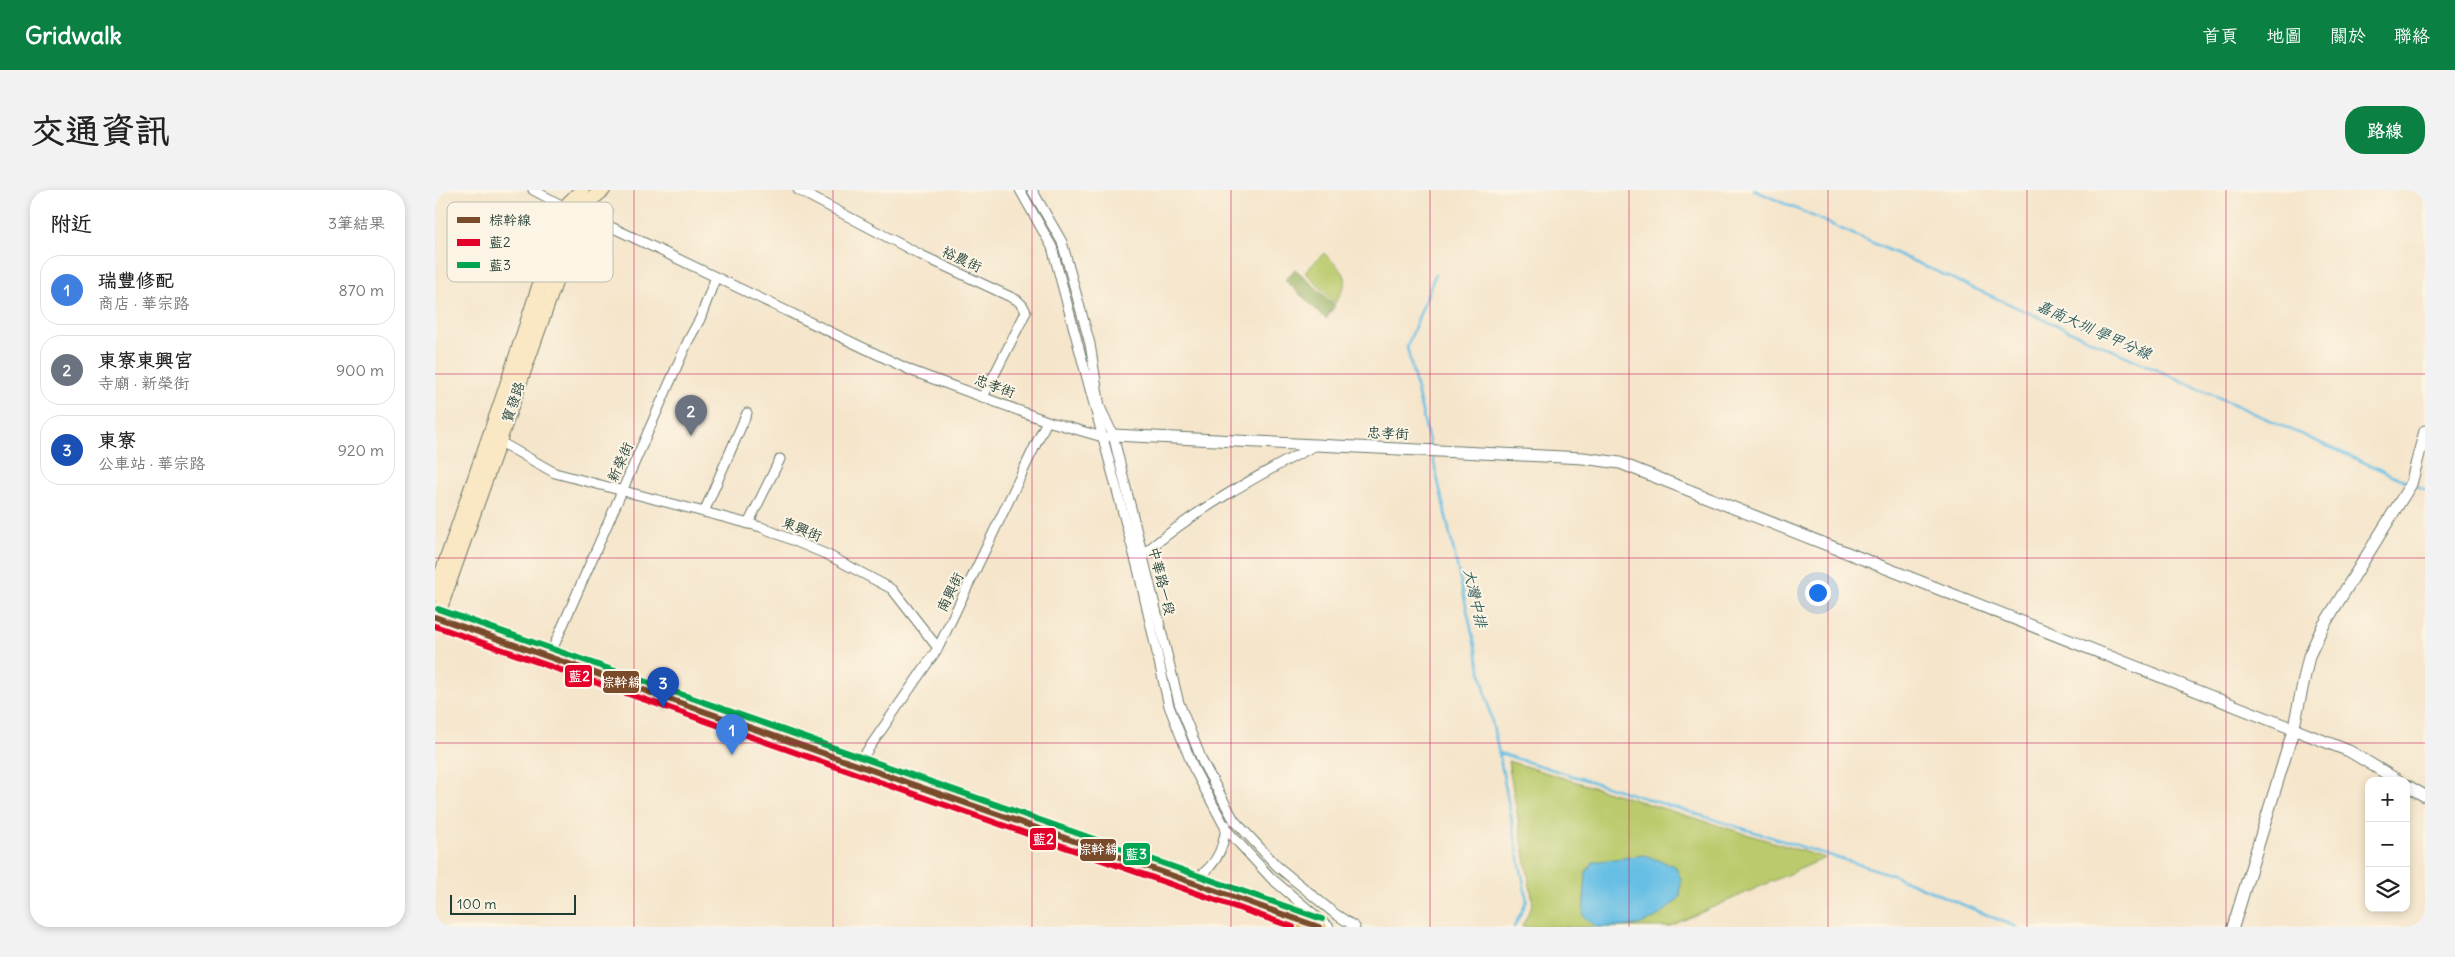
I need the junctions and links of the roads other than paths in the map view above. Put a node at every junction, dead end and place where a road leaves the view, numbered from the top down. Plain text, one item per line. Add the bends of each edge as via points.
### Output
1 (533, 190) edge
2 (582, 190) edge
3 (603, 190) edge
4 (798, 190) edge
5 (1021, 190) edge
6 (1033, 190) edge
7 (554, 202) edge
8 (571, 202) edge
9 (587, 202) edge
10 (613, 228) edge
11 (715, 278) junction
12 (543, 282) edge
13 (554, 282) edge
14 (983, 397) junction
15 (747, 412) dead end
16 (1047, 420) junction
17 (2425, 431) edge
18 (1109, 437) junction
19 (495, 439) junction
20 (1317, 444) junction
21 (780, 459) dead end
22 (623, 490) junction
23 (704, 512) junction
24 (748, 524) junction
25 (1141, 556) junction
26 (435, 593) edge
27 (436, 619) edge
28 (938, 648) junction
29 (549, 657) junction
30 (2293, 730) junction
31 (858, 764) junction
32 (2392, 777) edge
33 (2410, 787) edge
34 (2425, 796) edge
35 (1227, 810) junction
36 (1226, 828) junction
37 (1188, 882) junction
38 (1319, 927) edge
39 (1329, 927) edge
40 (1355, 927) edge
41 (2233, 927) edge

1 - 7 street, 忠孝街
2 - 8 main road, 寶發路
3 - 9 main road, 寶發路
4 - 14 street, 裕農街 via 921,255 1017,300 1023,306 1025,312
5 - 18 street, 中華路一段 via 1052,247
6 - 18 street, 中華路一段 via 1062,242 1090,344 1100,407
10 - 11 street, 忠孝街
11 - 14 street, 忠孝街 via 912,371
11 - 22 street, 新榮街 via 700,319
12 - 19 main road, 寶發路
13 - 19 main road, 寶發路
14 - 16 street, 忠孝街
15 - 23 street
16 - 18 street, 忠孝街
16 - 28 street, 南興街
17 - 30 street via 2416,469 2404,497 2322,628 2309,656
18 - 20 street, 忠孝街
18 - 25 street, 中華路一段
18 - 36 street, 中華路一段 via 1169,706 1193,767
19 - 22 street, 東興街 via 555,473
19 - 26 main road, 寶發路 via 469,492
19 - 27 main road, 寶發路
20 - 25 street via 1190,517
20 - 30 street, 忠孝街 via 1583,458 1620,463
21 - 24 street
22 - 23 street, 東興街
22 - 29 street, 新榮街
23 - 24 street, 東興街
24 - 28 street, 東興街 via 828,555 892,589
25 - 35 street, 中華路一段 via 1179,703 1203,763
27 - 29 main road
28 - 31 street, 南興街
29 - 31 main road
30 - 32 street, 忠孝街 via 2349,751
30 - 41 street
31 - 37 main road
33 - 34 street
35 - 36 street
35 - 40 street, 中華路一段 via 1277,866
36 - 37 street via 1219,858 1200,877
36 - 39 street, 中華路一段 via 1271,878
37 - 38 main road

